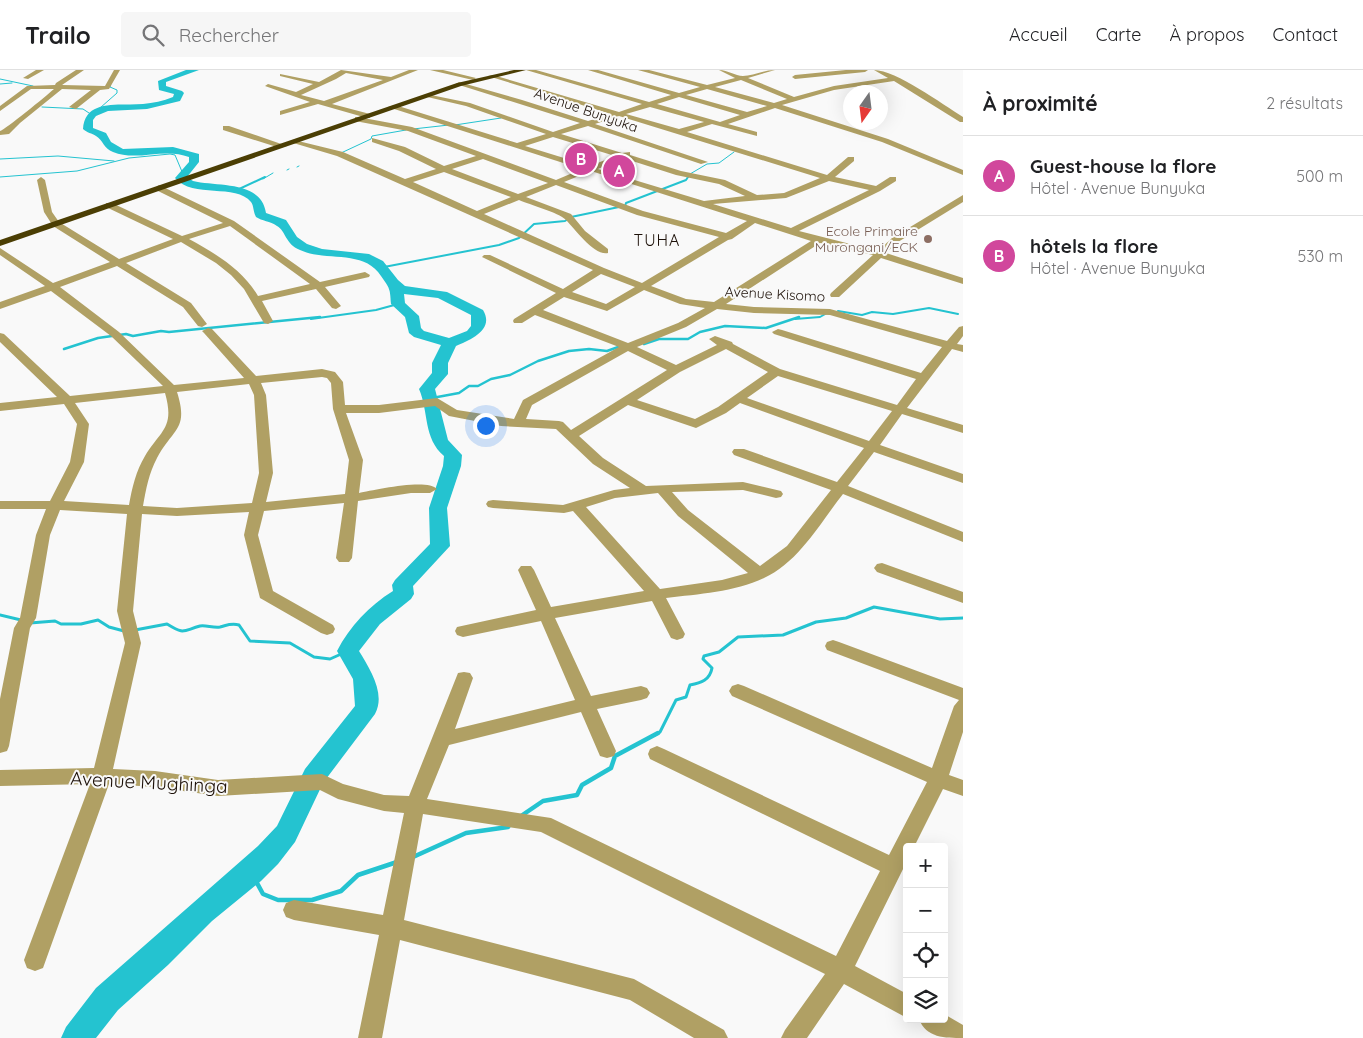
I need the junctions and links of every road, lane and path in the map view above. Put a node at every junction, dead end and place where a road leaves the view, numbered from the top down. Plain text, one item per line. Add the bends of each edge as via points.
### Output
1 (41, 70) edge
2 (81, 70) edge
3 (117, 70) edge
4 (345, 70) edge
5 (415, 70) edge
6 (434, 70) edge
7 (523, 70) edge
8 (529, 70) edge
9 (591, 70) edge
10 (722, 70) edge
11 (801, 70) edge
12 (865, 70) edge
13 (877, 70) edge
14 (633, 71) edge
15 (772, 71) edge
16 (608, 74) junction
17 (819, 74) junction
18 (282, 75) dead end
19 (786, 75) dead end
20 (491, 76) junction
21 (795, 77) junction
22 (26, 78) dead end
23 (740, 78) junction
24 (392, 79) junction
25 (477, 79) junction
26 (895, 79) junction
27 (573, 82) junction
28 (323, 83) junction
29 (335, 83) dead end
30 (459, 84) junction
31 (268, 86) dead end
32 (345, 86) dead end
33 (59, 88) junction
34 (98, 88) junction
35 (707, 88) junction
36 (834, 88) junction
37 (364, 90) junction
38 (547, 92) junction
39 (297, 94) junction
40 (679, 95) junction
41 (426, 96) junction
42 (793, 99) junction
43 (520, 101) junction
44 (321, 102) junction
45 (649, 104) junction
46 (772, 106) junction
47 (73, 107) dead end
48 (392, 107) junction
49 (0, 109) edge
50 (491, 112) junction
51 (283, 113) dead end
52 (620, 114) junction
53 (748, 114) junction
54 (367, 116) junction
55 (358, 119) junction
56 (963, 120) edge
57 (717, 123) junction
58 (588, 124) junction
59 (226, 128) dead end
60 (679, 132) junction
61 (0, 133) edge
62 (552, 134) junction
63 (754, 134) dead end
64 (374, 140) dead end
65 (294, 142) junction
66 (649, 144) junction
67 (517, 145) junction
68 (283, 146) junction
69 (641, 148) dead end
70 (632, 152) dead end
71 (483, 156) junction
72 (624, 156) junction
73 (852, 159) dead end
74 (704, 162) dead end
75 (443, 169) junction
76 (593, 169) junction
77 (963, 173) edge
78 (828, 178) junction
79 (893, 179) dead end
80 (41, 180) dead end
81 (405, 182) junction
82 (560, 182) junction
83 (159, 188) junction
84 (877, 189) junction
85 (754, 197) junction
86 (963, 198) edge
87 (519, 199) junction
88 (702, 203) junction
89 (109, 204) junction
90 (477, 214) junction
91 (756, 219) junction
92 (231, 223) junction
93 (56, 224) junction
94 (792, 231) junction
95 (729, 237) junction
96 (181, 239) junction
97 (819, 240) junction
98 (0, 243) edge
99 (0, 250) edge
100 (605, 251) dead end
101 (879, 254) junction
102 (487, 256) dead end
103 (120, 262) junction
104 (600, 270) junction
105 (365, 275) dead end
106 (963, 281) edge
107 (319, 286) junction
108 (54, 287) junction
109 (643, 287) junction
110 (564, 293) junction
111 (835, 295) dead end
112 (254, 300) junction
113 (0, 306) edge
114 (336, 306) dead end
115 (715, 306) junction
116 (535, 311) junction
117 (268, 321) dead end
118 (518, 321) dead end
119 (963, 329) edge
120 (778, 332) dead end
121 (0, 336) edge
122 (715, 338) dead end
123 (728, 344) junction
124 (950, 345) junction
125 (628, 347) junction
126 (963, 349) edge
127 (676, 370) junction
128 (776, 372) junction
129 (924, 378) junction
130 (254, 381) junction
131 (170, 390) junction
132 (739, 399) junction
133 (625, 400) junction
134 (68, 401) junction
135 (0, 407) edge
136 (339, 409) junction
137 (899, 409) junction
138 (518, 424) junction
139 (963, 428) edge
140 (570, 436) junction
141 (872, 447) junction
142 (739, 452) dead end
143 (963, 478) edge
144 (661, 488) junction
145 (840, 488) junction
146 (430, 489) dead end
147 (642, 489) junction
148 (776, 494) dead end
149 (351, 498) junction
150 (493, 504) dead end
151 (0, 505) edge
152 (55, 505) junction
153 (576, 505) junction
154 (257, 507) junction
155 (135, 509) junction
156 (963, 537) edge
157 (344, 558) dead end
158 (882, 568) dead end
159 (526, 570) dead end
160 (760, 574) junction
161 (656, 594) junction
162 (963, 598) edge
163 (546, 613) junction
164 (327, 629) dead end
165 (463, 631) dead end
166 (677, 634) dead end
167 (833, 646) dead end
168 (464, 678) dead end
169 (738, 691) dead end
170 (641, 693) dead end
171 (963, 695) edge
172 (587, 704) junction
173 (963, 706) edge
174 (442, 739) junction
175 (0, 746) edge
176 (607, 751) dead end
177 (657, 754) dead end
178 (102, 776) junction
179 (0, 778) edge
180 (938, 779) junction
181 (963, 788) edge
182 (415, 805) junction
183 (892, 867) junction
184 (294, 910) dead end
185 (392, 927) junction
186 (35, 960) dead end
187 (841, 970) junction
188 (903, 1004) edge
189 (937, 1023) edge
190 (370, 1038) edge
191 (716, 1038) edge
192 (793, 1038) edge
193 (963, 1038) edge

1 - 22 street
2 - 33 street via 58,84
3 - 34 street via 107,88
4 - 24 street
4 - 28 street
5 - 24 street
6 - 25 street
7 - 20 highway
8 - 27 street
9 - 16 street
10 - 23 street
11 - 17 street
12 - 17 street
13 - 26 street
14 - 16 street
14 - 35 street
15 - 23 street
16 - 27 street
16 - 40 street
17 - 21 street
18 - 28 street
19 - 21 street
20 - 25 highway
20 - 38 street
21 - 36 street
23 - 35 street
23 - 42 street
24 - 37 street
25 - 30 highway
26 - 36 street
26 - 56 street
27 - 38 street
27 - 45 street
28 - 29 street
28 - 39 street
30 - 41 highway
30 - 43 street, Avenue Bunyuka
31 - 39 street
32 - 37 street
33 - 34 street
33 - 49 street via 29,87
33 - 61 street via 6,132
34 - 47 street
35 - 40 street
35 - 46 street
36 - 42 street
37 - 44 street
38 - 43 street
38 - 52 street
39 - 44 street
40 - 45 street
40 - 53 street
41 - 48 highway
41 - 50 street
42 - 46 street
43 - 50 street
43 - 58 street, Avenue Bunyuka
44 - 51 street
44 - 54 street
45 - 52 street
45 - 57 street
46 - 53 street
46 - 77 street via 852,128
48 - 54 highway
48 - 67 street
50 - 62 street
52 - 58 street
52 - 60 street
53 - 57 street
54 - 55 highway
55 - 65 highway
55 - 71 street via 409,129
57 - 60 street
57 - 63 street
58 - 62 street
58 - 66 street, Avenue Bunyuka
59 - 68 street
60 - 66 street
60 - 78 street
62 - 67 street
62 - 72 street
64 - 75 street via 402,149
65 - 68 highway
65 - 81 street, Avenue Kisomo via 340,154
66 - 69 street
66 - 74 street, Avenue Bunyuka
67 - 71 street
67 - 76 street
68 - 83 highway
70 - 72 street
71 - 75 street
71 - 82 street
72 - 76 street
72 - 85 street via 722,182
73 - 78 street
75 - 81 street
75 - 87 street
76 - 82 street
76 - 88 street
78 - 84 street
78 - 85 street via 786,195
79 - 84 street
80 - 93 street via 48,212
81 - 90 street, Avenue Kisomo
82 - 87 street
82 - 95 street via 640,213
83 - 89 highway
83 - 92 street
84 - 94 street
85 - 88 street
86 - 101 street via 895,240
87 - 90 street
87 - 100 street via 570,218 582,233
88 - 91 street
89 - 93 highway
89 - 96 street
90 - 104 street, Avenue Kisomo
91 - 94 street
91 - 95 street
92 - 96 street
92 - 107 street
93 - 98 highway
93 - 103 street
94 - 97 street
95 - 109 street
96 - 103 street
96 - 112 street via 222,262 245,284
97 - 101 street
97 - 115 street
99 - 108 street
101 - 106 street
101 - 111 street
102 - 110 street
103 - 108 street
103 - 130 street via 187,305
104 - 109 street, Avenue Kisomo
104 - 110 street
105 - 107 street
107 - 112 street
107 - 114 street
108 - 113 street
108 - 131 street via 116,335 168,384
109 - 110 street via 608,308
109 - 115 street, Avenue Kisomo via 684,302
110 - 116 street
112 - 117 street
115 - 124 street, Avenue Kisomo via 825,311
115 - 125 street via 682,325
116 - 118 street
116 - 125 street
119 - 124 street
120 - 129 street
121 - 134 street
122 - 123 street
123 - 127 street
123 - 128 street
124 - 126 street, Avenue Kisomo
124 - 129 street
125 - 127 street
125 - 138 street via 526,403
127 - 133 street
128 - 132 street
128 - 137 street
129 - 137 street
130 - 131 street
130 - 136 street via 322,373 331,375 337,382
130 - 154 street via 260,395 266,473
131 - 134 street
131 - 155 street via 176,410 173,426 151,457 140,482
132 - 133 street via 696,424
132 - 141 street
133 - 140 street
134 - 135 street
134 - 152 street via 83,424 77,462
136 - 138 street via 379,409 432,403 453,413
136 - 149 street via 356,460
137 - 139 street
137 - 141 street
138 - 140 street via 559,425
140 - 147 street via 598,461
141 - 143 street
141 - 145 street
142 - 145 street
144 - 147 street
144 - 148 street via 743,486
144 - 160 street via 682,513
145 - 156 street
145 - 160 street via 788,554
146 - 149 street
147 - 153 street
149 - 154 street
149 - 157 street
150 - 153 street via 564,509
151 - 152 street
152 - 155 street
152 - 175 street via 43,535
153 - 161 street
154 - 155 street via 177,512
154 - 164 street via 251,535 266,594
155 - 178 street via 125,611 133,644
158 - 162 street
159 - 163 street
160 - 161 street via 696,591
161 - 163 street
161 - 166 street
163 - 165 street
163 - 172 street
167 - 171 street
168 - 174 street
169 - 180 street
170 - 172 street
172 - 174 street
172 - 176 street
173 - 180 street
174 - 182 street
177 - 183 street
178 - 179 street, Avenue Mughinga
178 - 182 street, Avenue Mughinga via 218,788 322,782 338,791 384,803
178 - 186 street
180 - 181 street
180 - 183 street
182 - 185 street
182 - 187 street via 544,824
183 - 187 street
184 - 185 street
185 - 190 street
185 - 191 street via 634,990
187 - 188 street
187 - 192 street
189 - 193 street

